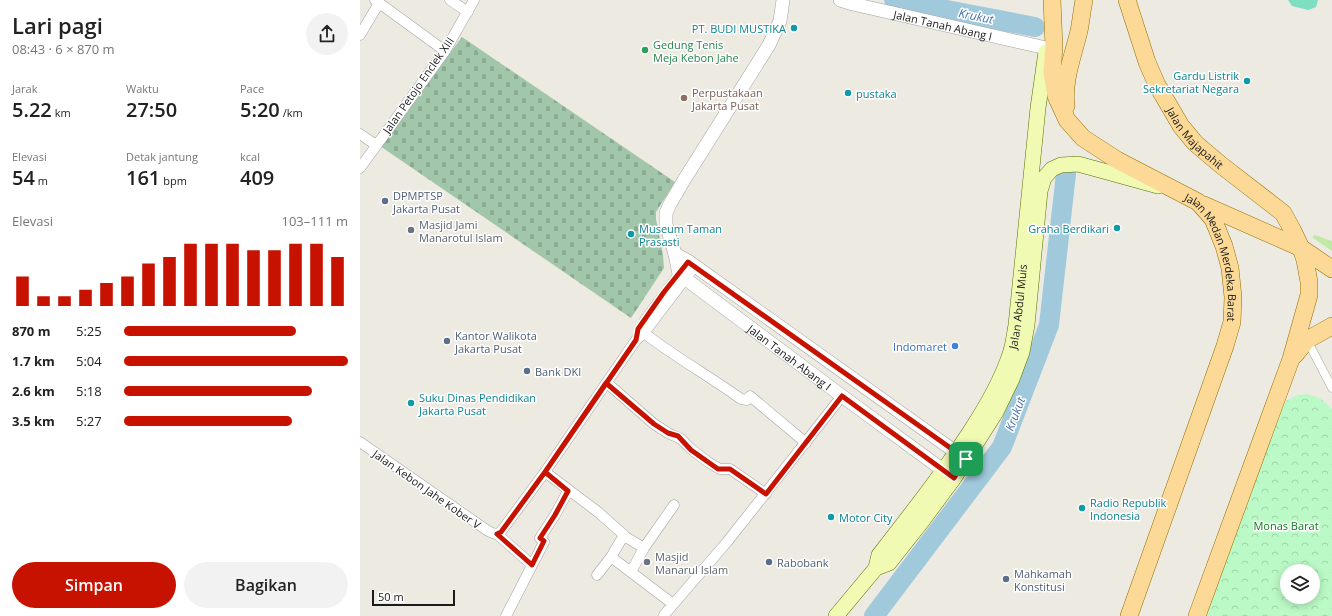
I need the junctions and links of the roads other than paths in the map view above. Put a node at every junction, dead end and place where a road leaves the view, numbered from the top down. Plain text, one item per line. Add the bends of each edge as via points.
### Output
1 (450, 0) edge
2 (474, 0) edge
3 (783, 0) edge
4 (840, 0) edge
5 (1084, 0) edge
6 (1127, 0) edge
7 (377, 2) edge
8 (1051, 2) edge
9 (468, 12) junction
10 (360, 35) edge
11 (1046, 48) junction
12 (444, 51) junction
13 (1067, 120) junction
14 (360, 134) edge
15 (376, 145) junction
16 (360, 168) edge
17 (1176, 191) junction
18 (1198, 202) junction
19 (1301, 248) junction
20 (675, 254) junction
21 (692, 264) junction
22 (1332, 269) edge
23 (682, 276) junction
24 (1332, 326) edge
25 (640, 336) junction
26 (1307, 340) junction
27 (1291, 359) junction
28 (606, 383) junction
29 (1332, 388) edge
30 (842, 396) junction
31 (360, 442) edge
32 (806, 443) junction
33 (961, 456) junction
34 (545, 472) junction
35 (949, 474) junction
36 (568, 491) junction
37 (766, 494) junction
38 (674, 505) dead end
39 (496, 534) junction
40 (624, 536) junction
41 (644, 548) junction
42 (611, 557) junction
43 (532, 565) junction
44 (631, 572) junction
45 (597, 575) dead end
46 (673, 604) junction
47 (664, 615) dead end
48 (506, 616) edge
49 (836, 616) edge
50 (1129, 616) edge
51 (1197, 616) edge

1 - 9 street
2 - 9 street, Jalan Petojo Enclek XIII
3 - 20 street via 780,20 769,45 666,213 666,224
4 - 11 street, Jalan Tanah Abang I
5 - 13 main road via 1066,86
6 - 19 main road, Jalan Majapahit via 1147,62 1181,126 1195,143 1283,213
7 - 10 street
7 - 12 street
8 - 11 main road, Jalan Abdul Muis
8 - 13 main road, Jalan Medan Merdeka Barat via 1054,47 1052,72 1056,96
9 - 12 street, Jalan Petojo Enclek XIII
11 - 33 main road, Jalan Abdul Muis via 1012,348 1002,375
12 - 15 street, Jalan Petojo Enclek XIII
13 - 17 main road, Jalan Medan Merdeka Barat via 1083,138 1117,160
14 - 15 street
15 - 16 street, Jalan Petojo Enclek XIII
17 - 18 main road, Jalan Medan Merdeka Barat
17 - 33 main road, Jalan Abdul Muis via 1078,164 1061,165 1052,169 1044,178 1040,191 1028,318 1022,352 996,412
18 - 19 main road
18 - 50 main road, Jalan Medan Merdeka Barat via 1213,219 1224,246 1230,268 1232,322
19 - 22 main road
19 - 27 main road via 1307,271 1309,295
20 - 21 street, Jalan Tanah Abang I
20 - 23 street
21 - 23 street
21 - 33 street, Jalan Tanah Abang I
23 - 25 street
23 - 30 street, Jalan Tanah Abang I
24 - 26 main road
25 - 28 street
25 - 32 street via 714,379 741,399 747,400 750,396
26 - 27 main road
26 - 29 street
27 - 51 main road
28 - 34 street
28 - 37 street via 654,424 678,436 691,450 718,469 730,469
30 - 32 street
30 - 35 street, Jalan Tanah Abang I
31 - 39 street, Jalan Kebon Jahe Kober V
32 - 37 street
33 - 35 main road, Jalan Abdul Muis
34 - 36 street
34 - 39 street via 501,532
35 - 49 main road, Jalan Abdul Muis via 923,520 889,563 876,568
36 - 40 street via 598,512
36 - 43 street via 540,538 544,541
37 - 46 street
38 - 41 street
39 - 43 street, Jalan Kebon Jahe Kober V
40 - 41 street
40 - 42 street
41 - 44 street
42 - 44 street
42 - 45 street
43 - 48 street
44 - 46 street
46 - 47 street

